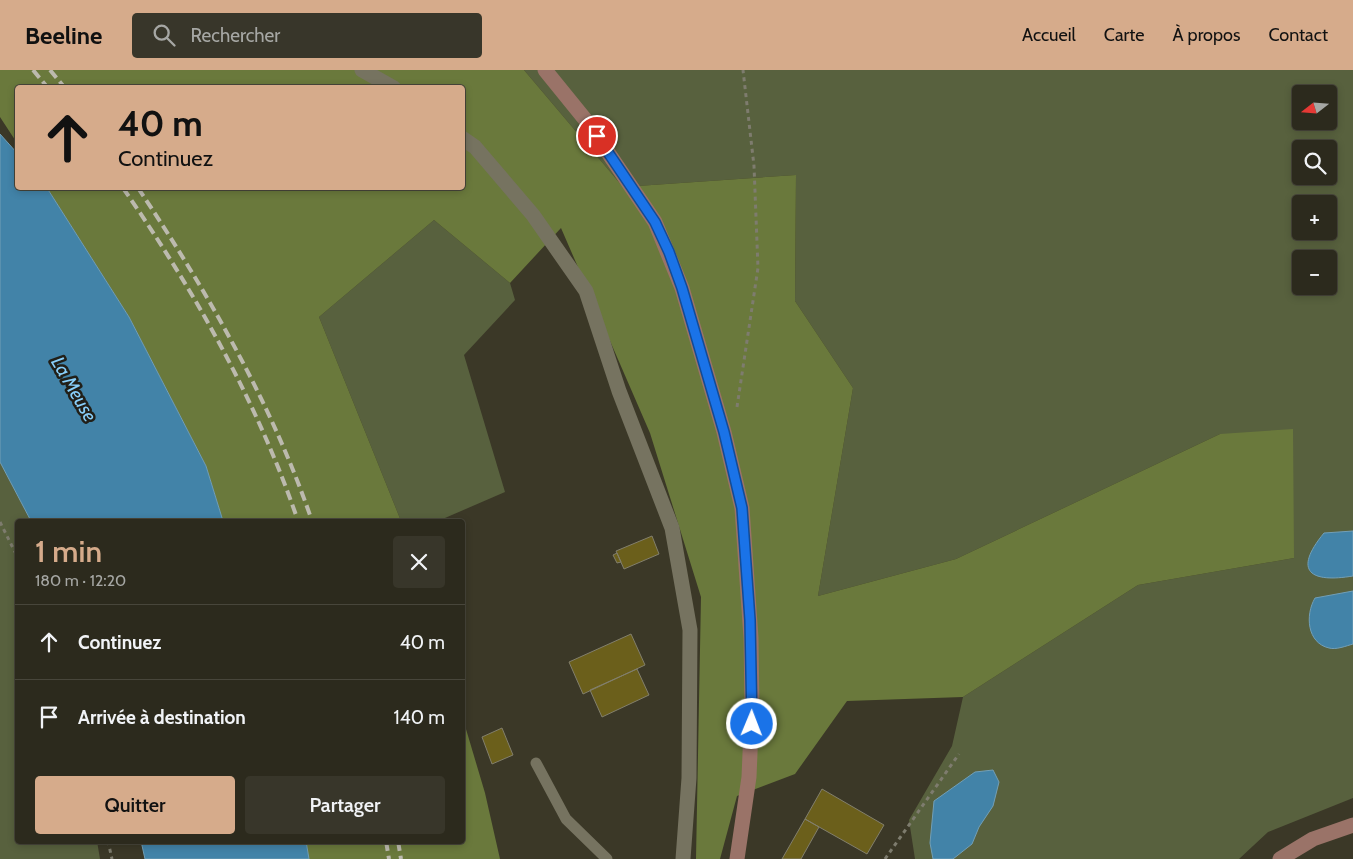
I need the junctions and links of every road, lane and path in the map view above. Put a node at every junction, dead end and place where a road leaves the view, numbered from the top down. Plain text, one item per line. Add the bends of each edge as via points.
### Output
1 (362, 70) edge
2 (544, 70) edge
3 (743, 70) edge
4 (389, 85) edge
5 (465, 140) edge
6 (736, 415) dead end
7 (0, 522) edge
8 (15, 552) edge
9 (959, 754) dead end
10 (536, 763) dead end
11 (1353, 825) edge
12 (109, 844) edge
13 (112, 859) edge
14 (607, 859) edge
15 (683, 859) edge
16 (737, 859) edge
17 (885, 859) edge
18 (1280, 859) edge

1 - 4 street
2 - 16 street via 588,123 655,222 682,288 724,432 742,508 749,586 752,706 749,777
3 - 6 path via 754,166 758,268
5 - 15 street via 475,147 533,215 586,291 619,391 672,528 690,630 689,778
7 - 8 path
9 - 17 path
10 - 14 lane via 566,819
11 - 18 street via 1313,839
12 - 13 path

